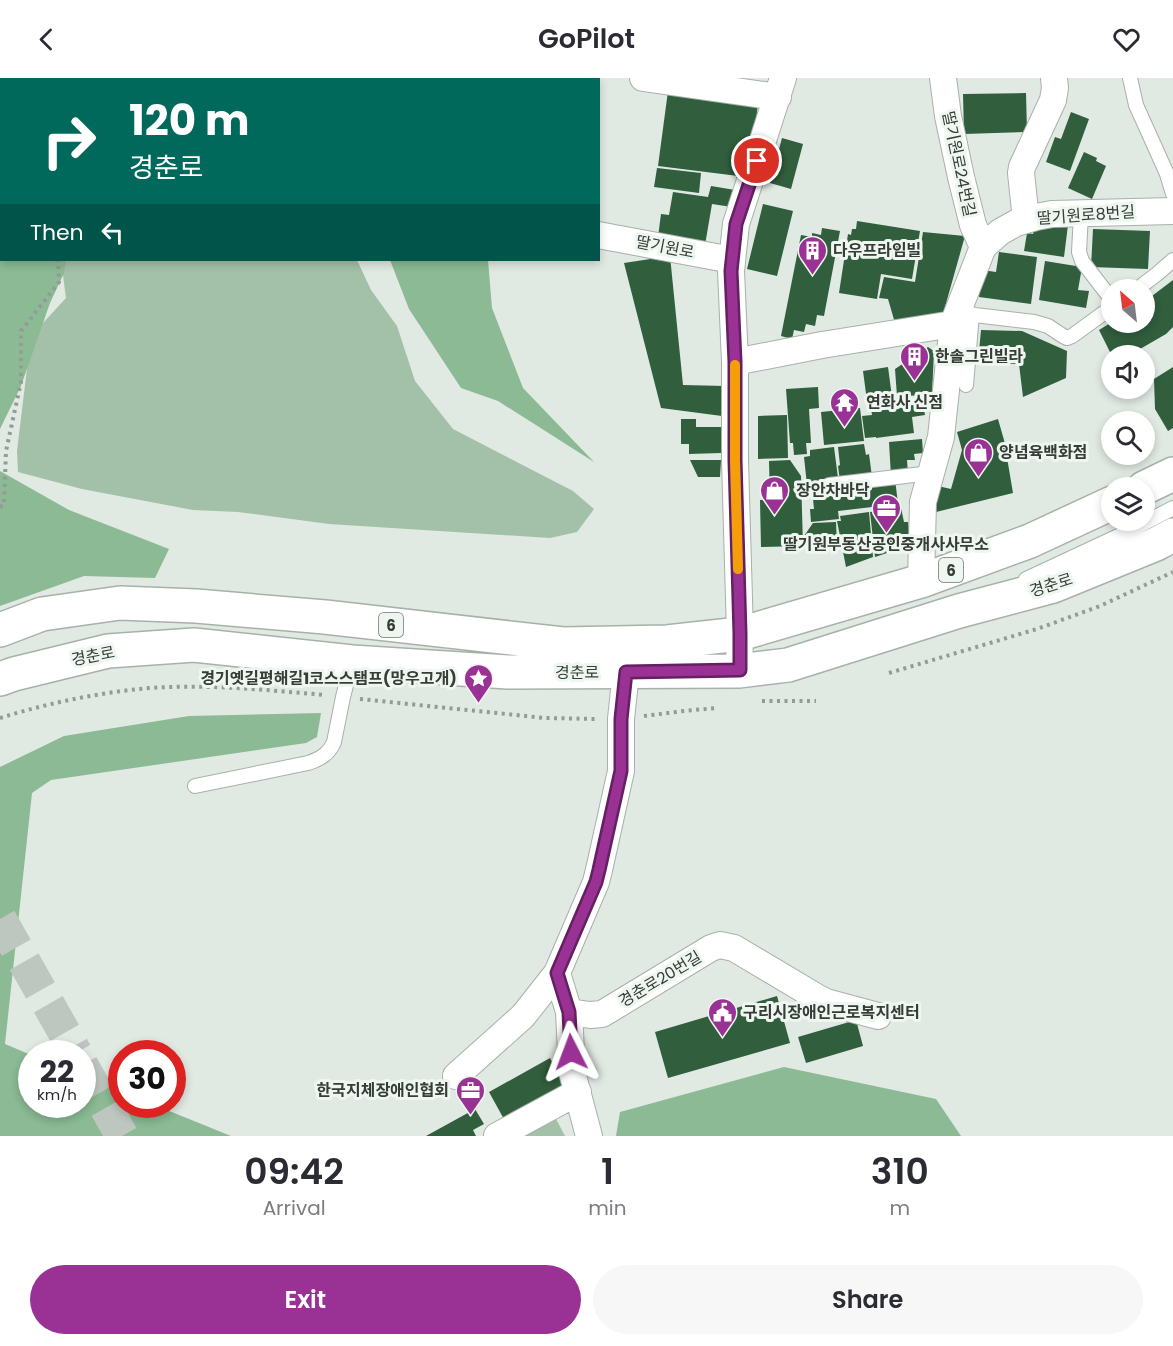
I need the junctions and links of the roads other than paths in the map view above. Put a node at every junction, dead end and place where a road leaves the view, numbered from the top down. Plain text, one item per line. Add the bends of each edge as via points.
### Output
1 (643, 78) edge
2 (943, 78) edge
3 (1054, 78) edge
4 (1130, 78) edge
5 (780, 88) edge
6 (1173, 194) edge
7 (1173, 211) edge
8 (1081, 214) junction
9 (1026, 220) junction
10 (600, 235) edge
11 (983, 247) junction
12 (732, 260) junction
13 (1173, 260) edge
14 (1150, 279) edge
15 (1101, 286) edge
16 (1101, 315) edge
17 (961, 317) junction
18 (735, 362) junction
19 (966, 385) dead end
20 (931, 473) junction
21 (1173, 474) edge
22 (1155, 483) edge
23 (829, 485) dead end
24 (1101, 508) edge
25 (1173, 508) edge
26 (1173, 536) edge
27 (921, 581) junction
28 (959, 611) junction
29 (0, 630) edge
30 (740, 634) junction
31 (352, 662) junction
32 (740, 670) junction
33 (626, 672) junction
34 (0, 679) edge
35 (195, 786) dead end
36 (557, 973) junction
37 (569, 1012) junction
38 (878, 1016) dead end
39 (456, 1076) dead end
40 (578, 1092) junction
41 (497, 1136) edge
42 (589, 1136) edge

1 - 5 street
2 - 11 street, 딸기원로24번길 via 961,177
3 - 9 street via 1053,100 1022,167
4 - 6 lane via 1136,105
5 - 12 street via 736,224
7 - 8 street, 딸기원로8번길
8 - 9 street, 딸기원로8번길 via 1052,214
8 - 15 lane via 1079,252
9 - 11 street, 딸기원로8번길 via 1000,232
10 - 12 street, 딸기원로
11 - 17 street
12 - 18 street
13 - 14 lane
16 - 17 lane via 1067,338 1042,323
17 - 18 street
17 - 19 lane
17 - 20 street via 941,437
18 - 30 street
20 - 23 lane
20 - 27 street via 923,502
21 - 22 main road
24 - 27 main road, 경춘로 / 6 via 1030,542
25 - 28 lane
26 - 28 main road, 경춘로 via 1053,586
27 - 30 main road, 경춘로 / 6
28 - 32 main road, 경춘로 via 788,665
29 - 30 main road, 경춘로 / 6 via 42,614 120,603 325,617 563,644 667,642
30 - 32 street
31 - 33 main road, 경춘로 via 508,672
31 - 34 main road, 경춘로 via 195,645 108,651
31 - 35 lane via 334,742 325,755 316,761
32 - 33 main road, 경춘로
33 - 36 street via 621,771 599,870
36 - 37 street
36 - 39 street via 523,1016
37 - 38 street, 경춘로20번길 via 602,1014 720,945 734,948 826,1002
37 - 40 street via 572,1072
40 - 41 street
40 - 42 street

